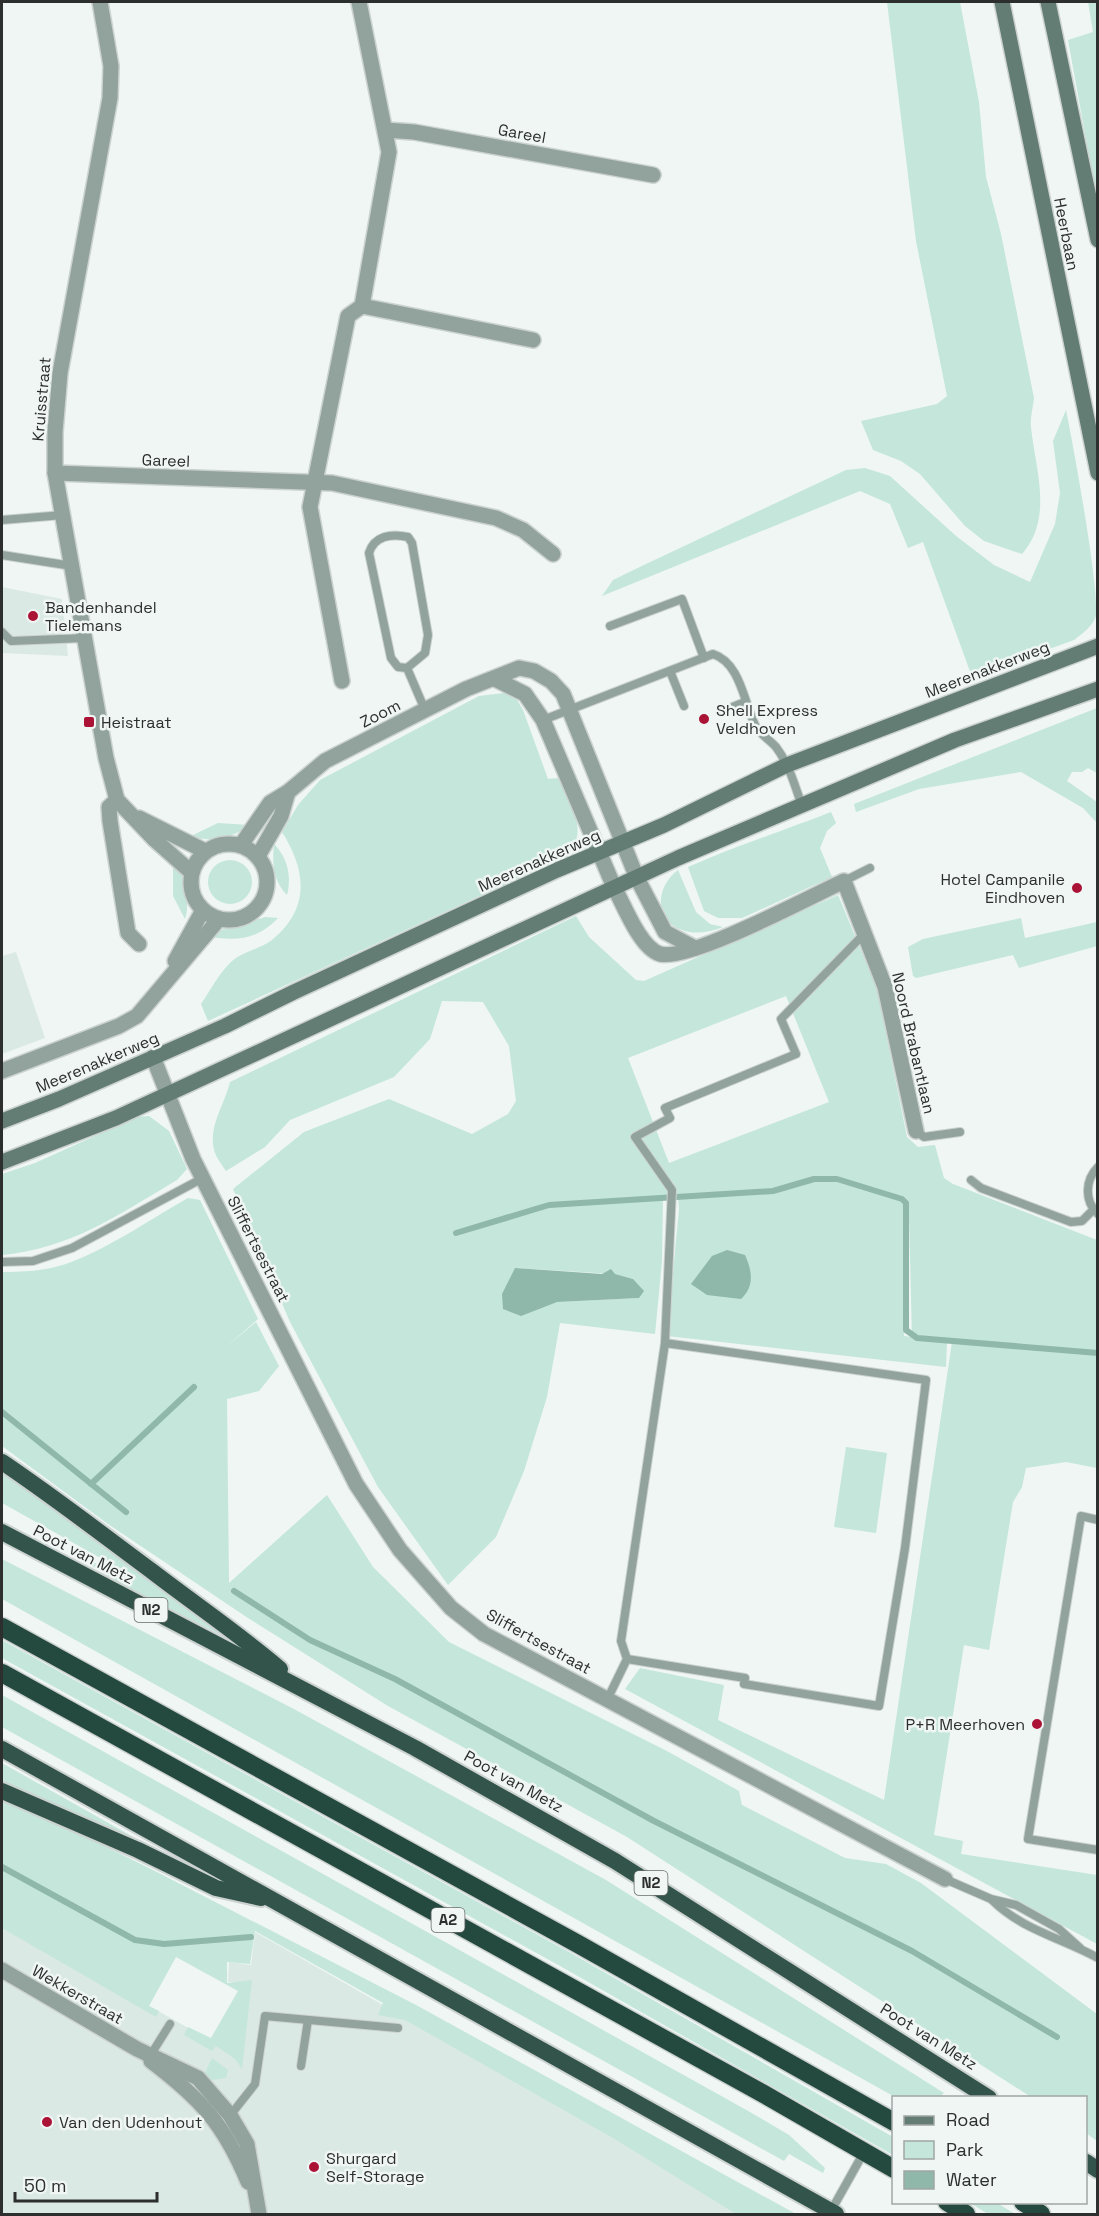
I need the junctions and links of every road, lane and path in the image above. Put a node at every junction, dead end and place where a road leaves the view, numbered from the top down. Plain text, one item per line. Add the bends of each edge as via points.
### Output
1 (100, 2) edge
2 (359, 2) edge
3 (1002, 2) edge
4 (1048, 2) edge
5 (385, 130) junction
6 (652, 175) dead end
7 (1098, 240) edge
8 (362, 306) junction
9 (532, 340) dead end
10 (55, 473) junction
11 (1098, 473) edge
12 (312, 484) junction
13 (63, 515) junction
14 (2, 520) edge
15 (553, 554) dead end
16 (2, 555) edge
17 (72, 566) junction
18 (610, 626) dead end
19 (2, 632) edge
20 (85, 638) junction
21 (1097, 644) edge
22 (704, 658) junction
23 (407, 668) junction
24 (670, 671) junction
25 (495, 679) junction
26 (342, 681) dead end
27 (1094, 692) edge
28 (746, 702) junction
29 (684, 706) dead end
30 (730, 708) dead end
31 (570, 709) junction
32 (426, 710) junction
33 (543, 720) junction
34 (787, 765) junction
35 (288, 792) junction
36 (117, 800) junction
37 (802, 807) junction
38 (132, 815) junction
39 (623, 842) junction
40 (241, 845) junction
41 (205, 851) junction
42 (599, 852) junction
43 (258, 856) junction
44 (870, 868) dead end
45 (191, 872) junction
46 (637, 878) junction
47 (844, 881) junction
48 (614, 887) junction
49 (203, 910) junction
50 (219, 919) junction
51 (864, 934) junction
52 (139, 944) dead end
53 (695, 948) junction
54 (162, 985) junction
55 (153, 1058) junction
56 (2, 1071) edge
57 (167, 1093) junction
58 (2, 1121) edge
59 (916, 1131) joint
60 (960, 1132) dead end
61 (2, 1162) edge
62 (1098, 1167) edge
63 (203, 1178) junction
64 (970, 1180) dead end
65 (1095, 1212) edge
66 (2, 1262) edge
67 (665, 1343) junction
68 (2, 1462) edge
69 (1098, 1520) edge
70 (2, 1532) edge
71 (2, 1627) edge
72 (627, 1659) junction
73 (2, 1673) edge
74 (301, 1687) junction
75 (608, 1700) junction
76 (2, 1749) edge
77 (2, 1791) edge
78 (1098, 1850) edge
79 (945, 1879) joint
80 (271, 1899) junction
81 (991, 1899) junction
82 (1080, 1948) junction
83 (1098, 1958) edge
84 (2, 1970) edge
85 (308, 2020) junction
86 (170, 2024) dead end
87 (398, 2028) dead end
88 (146, 2054) junction
89 (301, 2066) dead end
90 (987, 2096) edge
91 (225, 2121) junction
92 (892, 2121) edge
93 (864, 2152) junction
94 (892, 2168) edge
95 (950, 2204) edge
96 (1026, 2204) edge
97 (258, 2208) edge
98 (834, 2213) edge
99 (966, 2214) edge
100 (1041, 2214) edge

1 - 10 street, Kruisstraat via 111,66 110,98 60,372
2 - 5 street
3 - 11 main road, Heerbaan
4 - 7 main road, Heerbaan
5 - 6 street, Gareel
5 - 8 street via 389,152
8 - 9 street
8 - 12 street via 348,316
10 - 12 street, Gareel
10 - 13 street, Kruisstraat
12 - 15 street, Gareel via 332,483 496,518 524,530
12 - 26 street via 310,507
13 - 14 lane
13 - 17 street, Kruisstraat
16 - 17 lane
17 - 20 street, Kruisstraat
18 - 22 lane via 682,599
19 - 20 lane via 11,641
20 - 36 street, Kruisstraat
21 - 34 main road, Meerenakkerweg
22 - 24 lane
22 - 28 lane via 713,654 724,658
23 - 23 lane via 425,653 428,635 412,543 401,535 377,538 369,553 391,658 398,667
23 - 32 lane
24 - 29 lane
24 - 31 lane
25 - 31 street, Zoom via 519,668 534,671 551,681
25 - 32 street, Zoom
25 - 33 street via 525,694
27 - 37 main road via 955,740
28 - 30 lane
28 - 34 lane via 758,730
31 - 33 lane
31 - 39 street, Zoom
32 - 35 street, Zoom via 325,761
33 - 42 street
34 - 37 lane
34 - 39 main road, Meerenakkerweg
35 - 40 street, Zoom via 270,803
35 - 43 street via 281,816
36 - 38 street, Kruisstraat
36 - 52 street, Kruisstraat via 110,807 110,821 128,933
37 - 46 main road
38 - 41 street, Kruisstraat
38 - 45 street, Kruisstraat
39 - 42 main road, Meerenakkerweg
39 - 46 street, Zoom
40 - 41 street via 222,844
40 - 43 street
41 - 45 street
42 - 48 street
42 - 55 main road, Meerenakkerweg
43 - 50 street via 267,879 262,902 243,918
44 - 47 lane
45 - 49 street via 194,899
46 - 48 main road
46 - 53 street via 665,932
47 - 51 street, Noord Brabantlaan
47 - 53 street
48 - 53 street via 647,946 659,954 673,955
48 - 57 main road
49 - 50 street
49 - 54 street
50 - 54 street
51 - 59 street, Noord Brabantlaan via 885,987
51 - 67 lane via 781,1019 796,1054 665,1108 670,1118 635,1137 672,1190
54 - 56 street via 137,1016 128,1021
55 - 57 street, Sliffertsestraat
55 - 58 main road, Meerenakkerweg
57 - 61 main road via 116,1118
57 - 63 street, Sliffertsestraat
59 - 60 lane via 924,1137
62 - 65 lane via 1087,1190
63 - 66 lane via 72,1248 33,1261
63 - 75 street, Sliffertsestraat via 356,1484 400,1550 451,1608 484,1635
64 - 65 lane via 981,1188 1071,1222 1082,1221
67 - 72 lane via 621,1641
67 - 72 lane via 926,1380 921,1425 879,1706 744,1684 745,1678
68 - 74 highway, N2 via 236,1631
69 - 78 lane via 1081,1516 1028,1839
70 - 74 highway, Poot van Metz / N2
71 - 92 highway, A2
72 - 75 lane
73 - 93 highway, A2
74 - 90 highway, Poot van Metz / N2 via 615,1861
75 - 79 street, Sliffertsestraat
76 - 80 highway
77 - 80 highway via 216,1888
79 - 81 lane
80 - 98 highway
81 - 82 lane via 1007,1914 1050,1938
81 - 82 lane via 1016,1905 1051,1924
82 - 83 lane
84 - 88 street, Wekkerstraat
85 - 87 lane
85 - 89 lane
85 - 91 lane via 264,2016 255,2084
86 - 88 lane
88 - 91 street, Wekkerstraat
91 - 97 street, Wekkerstraat
93 - 94 highway, A2
93 - 98 lane
95 - 99 highway
96 - 100 highway

